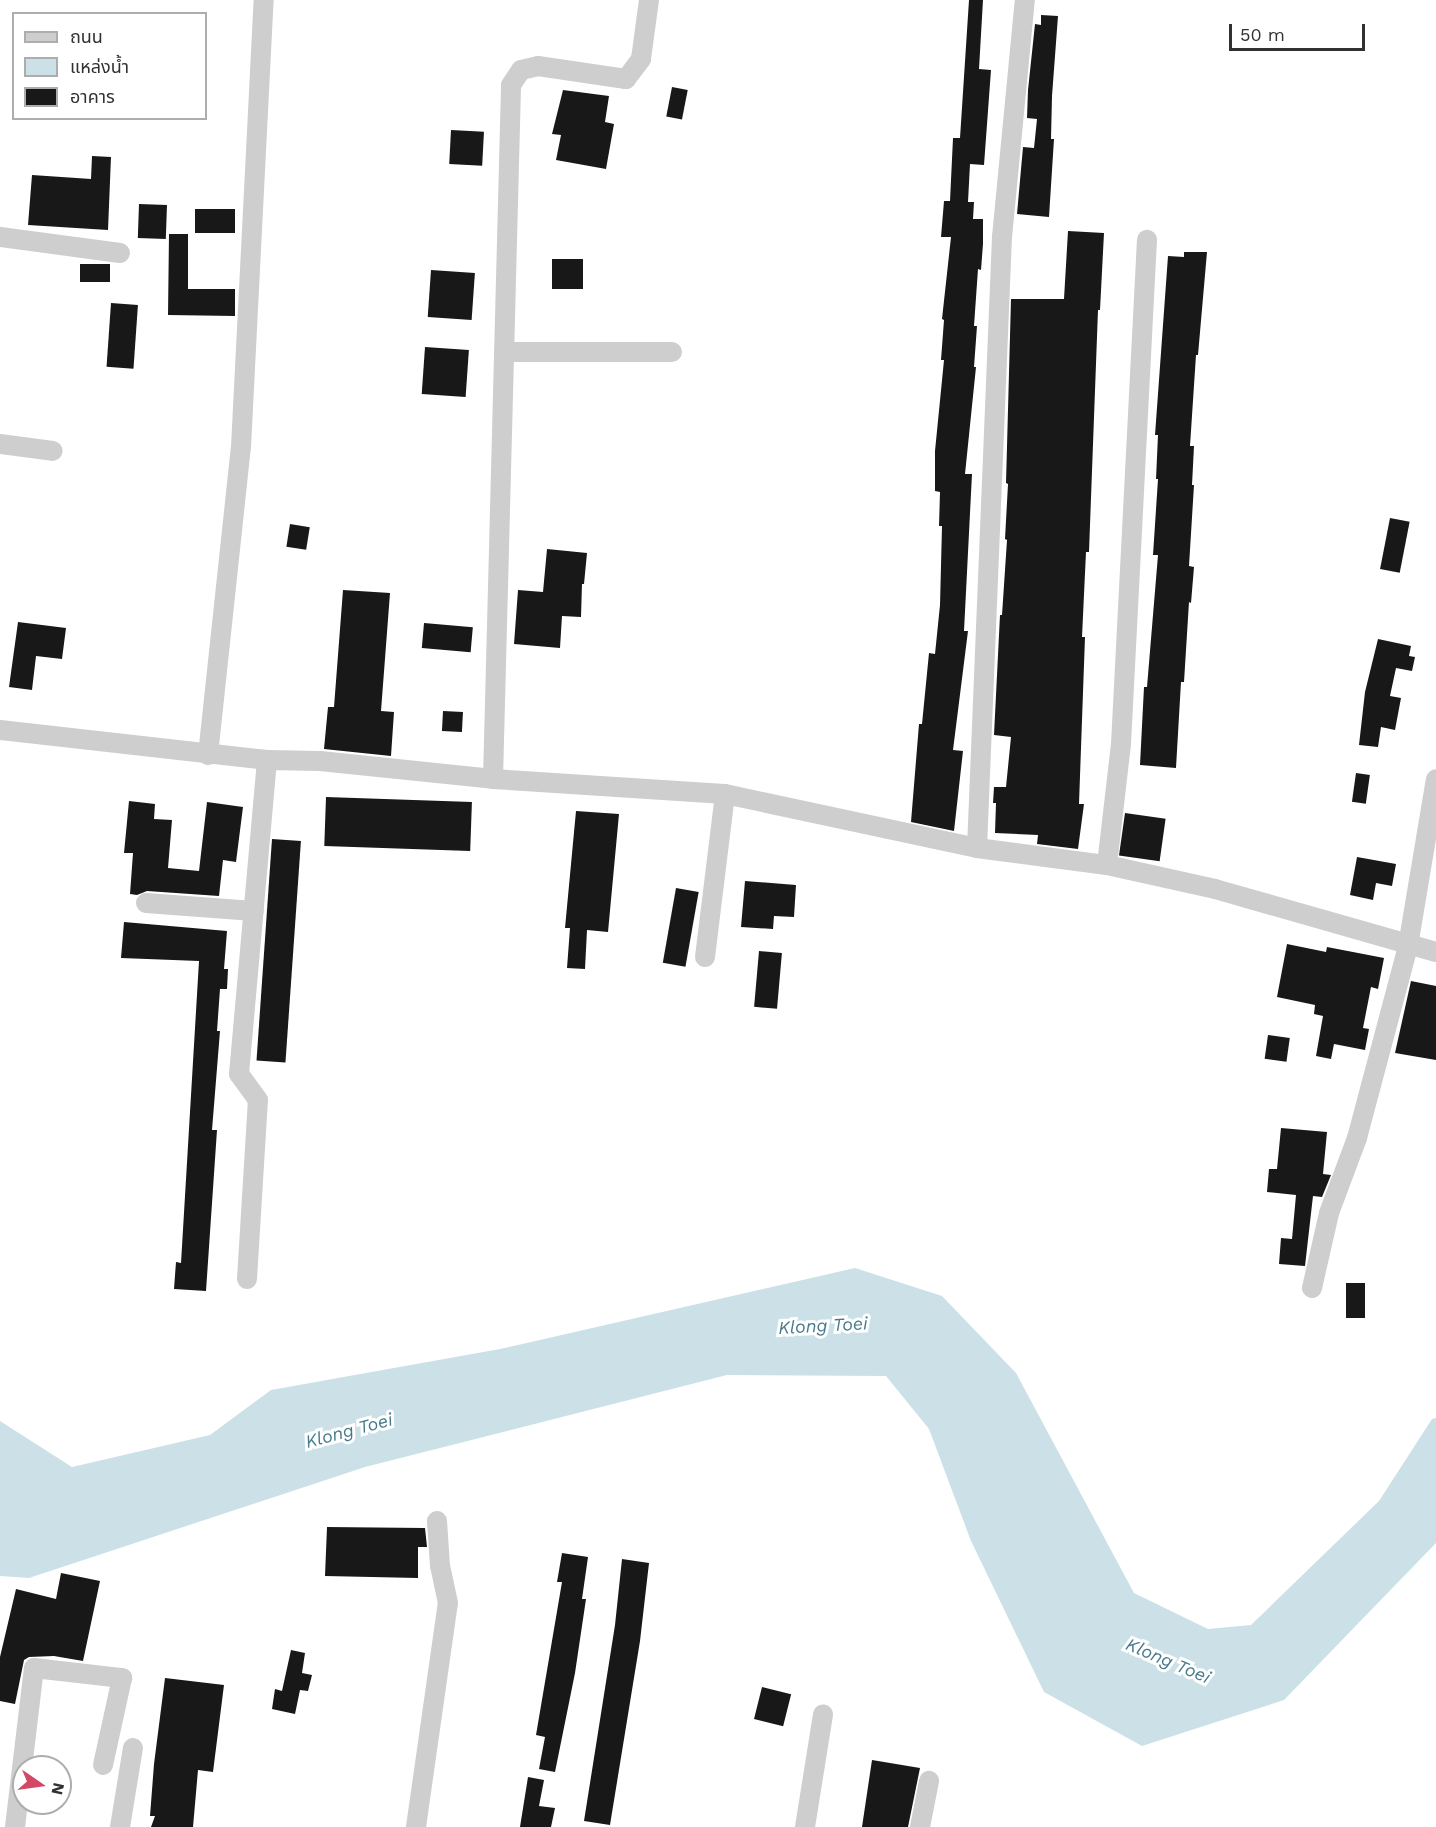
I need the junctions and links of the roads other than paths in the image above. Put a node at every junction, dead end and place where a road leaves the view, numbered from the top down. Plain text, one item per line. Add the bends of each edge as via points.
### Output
1 (264, 0) edge
2 (650, 0) edge
3 (1025, 0) edge
4 (0, 237) edge
5 (1147, 240) dead end
6 (120, 253) dead end
7 (504, 352) junction
8 (672, 352) dead end
9 (0, 444) edge
10 (53, 451) dead end
11 (0, 730) edge
12 (208, 755) junction
13 (267, 760) junction
14 (493, 779) junction
15 (1436, 779) edge
16 (725, 794) junction
17 (977, 848) junction
18 (1107, 865) junction
19 (146, 903) dead end
20 (254, 911) junction
21 (1408, 946) junction
22 (1436, 952) edge
23 (705, 957) dead end
24 (247, 1279) dead end
25 (1312, 1288) dead end
26 (437, 1521) dead end
27 (823, 1714) dead end
28 (134, 1748) dead end
29 (103, 1766) dead end
30 (929, 1781) dead end
31 (15, 1827) edge
32 (120, 1827) edge
33 (416, 1827) edge
34 (805, 1827) edge
35 (920, 1827) edge

1 - 12 street via 241,447
2 - 7 street via 641,59 626,79 538,66 521,70 511,85
3 - 17 street via 1002,237
4 - 6 street
5 - 18 street via 1121,744
7 - 8 street
7 - 14 street
9 - 10 street
11 - 12 street
12 - 13 street
13 - 14 street via 320,761
13 - 20 street
14 - 16 street
15 - 21 street
16 - 17 street
16 - 23 street
17 - 18 street
18 - 21 street via 1215,889
19 - 20 street
20 - 24 street via 239,1074 258,1100
21 - 22 street
21 - 25 street via 1357,1138 1329,1213
26 - 33 street via 440,1566 448,1603
27 - 34 street
28 - 32 street
29 - 31 street via 122,1678 34,1668
30 - 35 street

